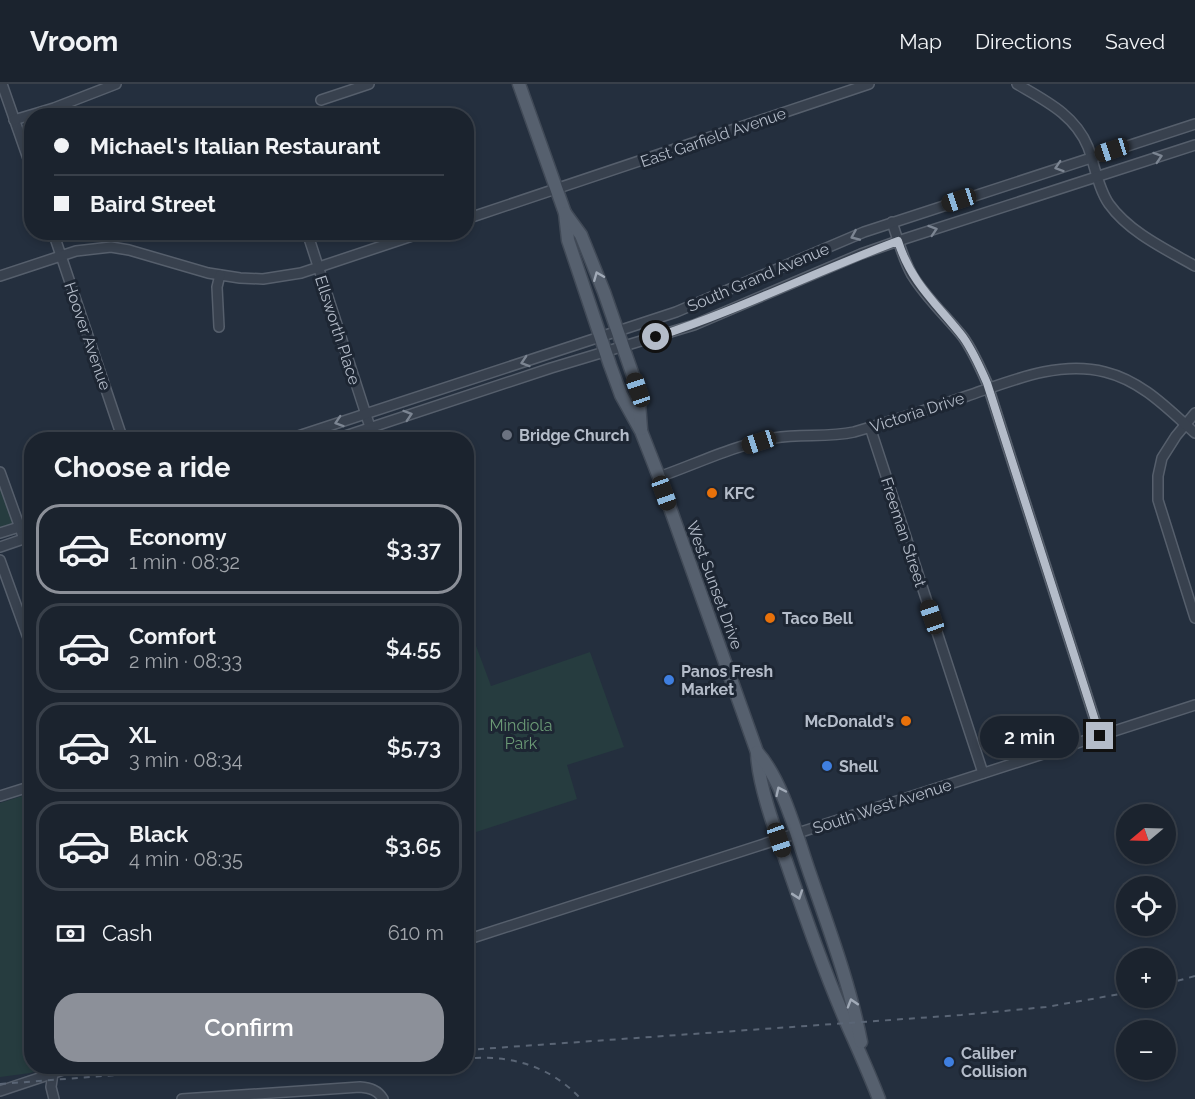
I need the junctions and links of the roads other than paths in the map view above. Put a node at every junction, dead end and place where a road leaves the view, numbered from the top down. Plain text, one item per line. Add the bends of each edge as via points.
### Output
1 (2, 84) edge
2 (116, 84) edge
3 (369, 84) edge
4 (519, 84) edge
5 (869, 84) edge
6 (1017, 84) edge
7 (321, 100) dead end
8 (54, 108) edge
9 (24, 117) edge
10 (14, 120) junction
11 (1195, 124) edge
12 (1195, 145) edge
13 (24, 148) edge
14 (1091, 157) junction
15 (1097, 176) junction
16 (557, 190) junction
17 (565, 213) junction
18 (474, 216) edge
19 (892, 222) junction
20 (56, 240) edge
21 (310, 240) edge
22 (400, 240) edge
23 (898, 241) junction
24 (61, 256) junction
25 (1195, 266) edge
26 (318, 267) junction
27 (220, 275) junction
28 (0, 276) edge
29 (219, 327) dead end
30 (618, 331) junction
31 (600, 337) junction
32 (623, 347) junction
33 (605, 352) junction
34 (546, 355) junction
35 (551, 368) junction
36 (482, 376) junction
37 (487, 389) junction
38 (988, 389) junction
39 (1195, 413) edge
40 (366, 414) junction
41 (1186, 425) junction
42 (370, 427) junction
43 (870, 428) junction
44 (641, 431) junction
45 (120, 432) edge
46 (311, 432) edge
47 (356, 432) edge
48 (1195, 433) edge
49 (0, 472) edge
50 (659, 477) junction
51 (24, 525) edge
52 (19, 527) junction
53 (0, 533) edge
54 (24, 533) edge
55 (24, 539) edge
56 (0, 547) edge
57 (0, 560) edge
58 (1195, 618) edge
59 (24, 627) edge
60 (1195, 705) edge
61 (1100, 736) junction
62 (757, 752) junction
63 (983, 773) junction
64 (24, 788) edge
65 (0, 796) edge
66 (796, 834) junction
67 (779, 840) junction
68 (474, 937) edge
69 (864, 1060) junction
70 (50, 1074) edge
71 (53, 1074) edge
72 (0, 1091) edge
73 (54, 1099) edge
74 (182, 1099) edge
75 (383, 1099) edge
76 (879, 1099) edge

1 - 10 street
2 - 8 street
3 - 7 street
4 - 16 main road, West Sunset Drive
5 - 16 street, East Garfield Avenue
6 - 14 street via 1065,114 1079,129
9 - 10 street
10 - 13 street
11 - 14 street, South Grand Avenue
15 -> 12 street, South Grand Avenue
14 - 15 street
14 -> 19 street, South Grand Avenue
23 -> 15 street, South Grand Avenue
15 - 25 street via 1108,203 1128,225
16 - 17 main road, West Sunset Drive
16 - 18 street, East Garfield Avenue
30 -> 17 main road, West Sunset Drive via 581,235
17 - 31 main road, West Sunset Drive via 568,240
19 - 23 street
19 -> 30 street, South Grand Avenue via 676,312
20 - 24 street, Hoover Avenue
21 - 26 street, Ellsworth Place
22 - 26 street
23 - 32 street, South Grand Avenue via 707,320
23 - 38 street via 912,275 964,339
24 - 27 street via 86,249 129,250
24 - 28 street
24 - 45 street, Hoover Avenue
26 - 27 street via 263,279
26 - 40 street, Ellsworth Place
27 - 29 street
30 - 31 street, South Grand Avenue
30 - 32 main road, West Sunset Drive
31 - 33 main road, West Sunset Drive
31 - 34 street, South Grand Avenue
32 - 33 street, South Grand Avenue
32 - 44 main road, West Sunset Drive via 638,390
33 - 35 street, South Grand Avenue
33 - 44 main road, West Sunset Drive via 621,396
34 - 35 street
34 -> 36 street, South Grand Avenue
35 - 37 street, South Grand Avenue
36 - 37 street
36 - 40 street, South Grand Avenue
42 -> 37 street, South Grand Avenue
38 - 41 street, Victoria Drive via 1061,368 1106,372 1141,387
38 - 43 street, Victoria Drive
38 - 61 street
39 - 41 street
40 - 42 street, Ellsworth Place
40 -> 46 street, South Grand Avenue
41 - 48 street, Victoria Drive
41 - 58 street via 1162,458 1158,500
42 - 47 street, South Grand Avenue
43 - 50 street, Victoria Drive via 833,437 794,435 766,440
43 - 63 street, Freeman Street
44 - 50 main road, West Sunset Drive
49 - 52 street
50 - 62 main road, West Sunset Drive
51 - 52 street
52 - 53 street
52 - 54 street
55 - 56 street
57 - 59 street
60 - 61 street, South West Avenue
61 - 63 street, South West Avenue
66 -> 62 main road, West Sunset Drive via 766,762
62 - 67 main road, West Sunset Drive
63 - 66 street, South West Avenue
64 - 65 street
66 - 67 street, South West Avenue
69 -> 66 main road, West Sunset Drive via 846,984
67 - 68 street, South West Avenue
67 -> 69 main road, West Sunset Drive
69 - 76 main road, West Sunset Drive
70 - 72 street
71 - 73 street
74 - 75 street via 360,1087 372,1089

